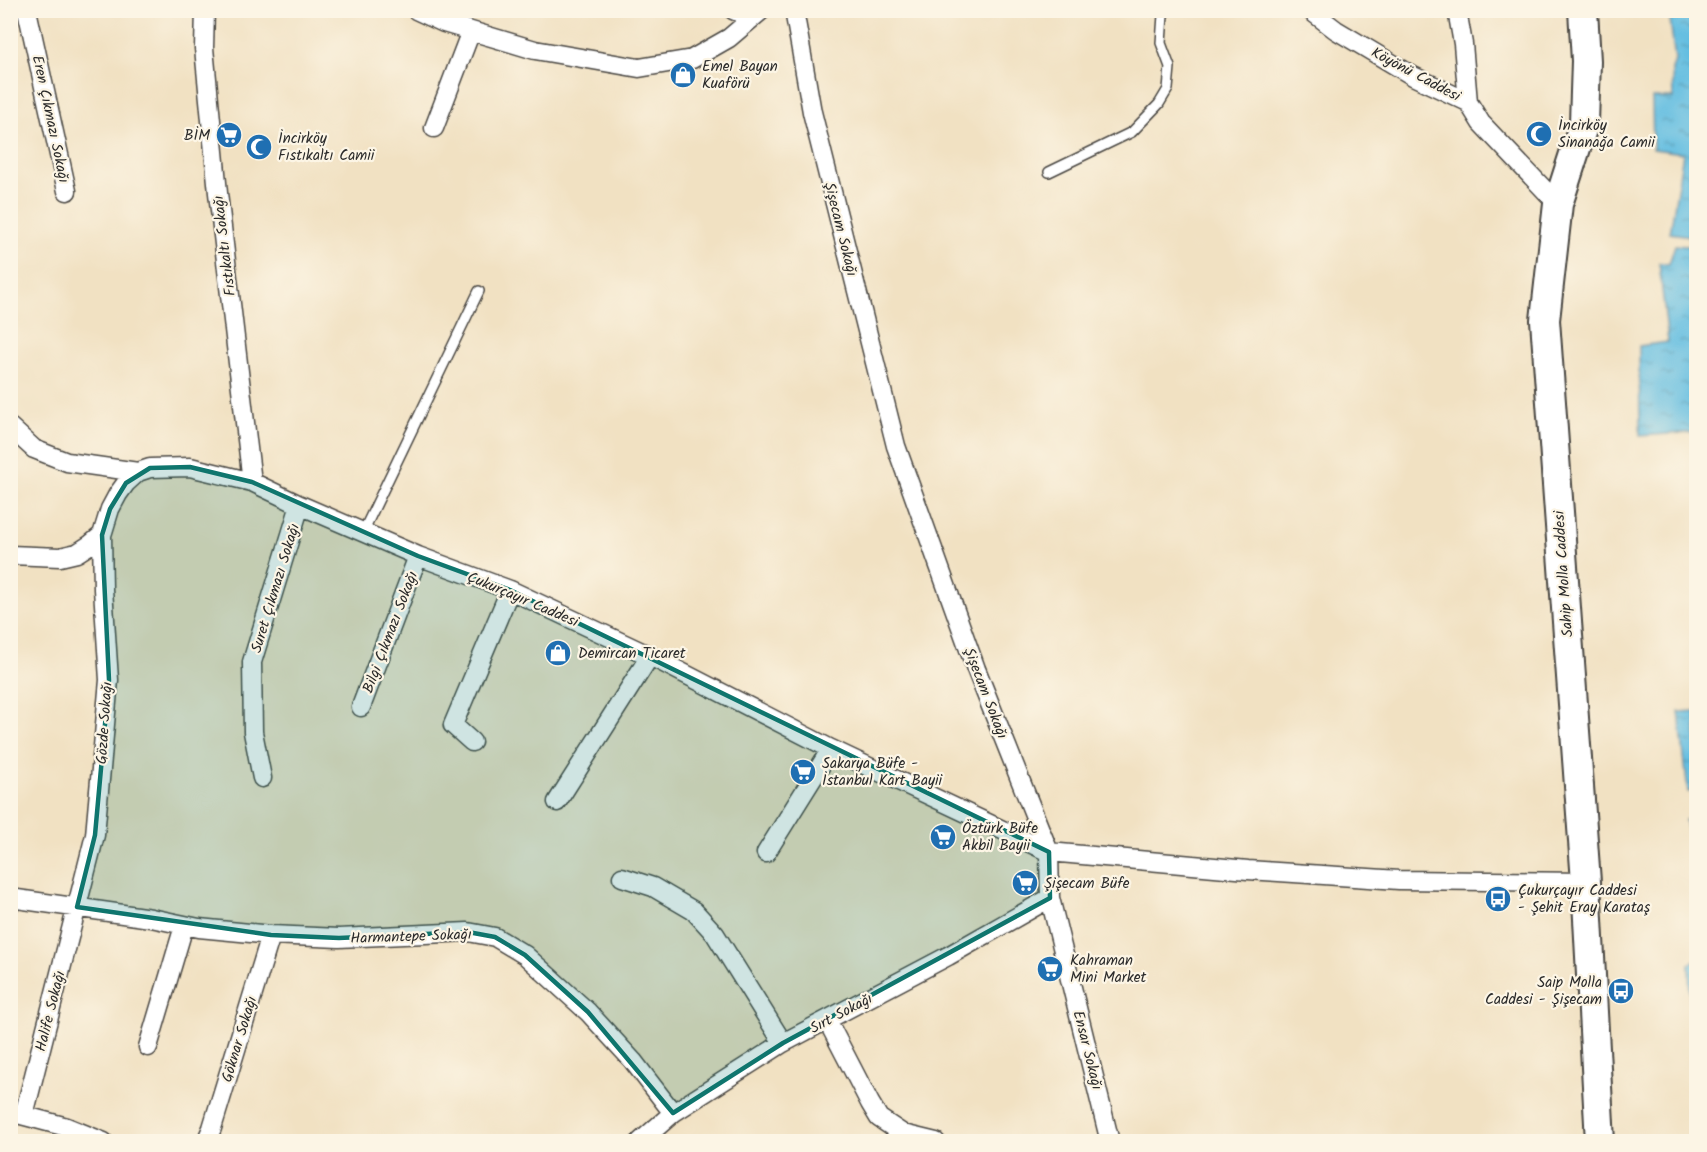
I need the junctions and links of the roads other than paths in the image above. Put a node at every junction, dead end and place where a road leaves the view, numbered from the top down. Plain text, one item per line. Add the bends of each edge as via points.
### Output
1 (27, 10) edge
2 (206, 10) edge
3 (416, 10) edge
4 (733, 10) edge
5 (794, 10) edge
6 (1167, 10) edge
7 (1310, 10) edge
8 (1457, 10) edge
9 (1583, 10) edge
10 (757, 14) edge
11 (447, 17) edge
12 (471, 31) junction
13 (1468, 102) junction
14 (434, 128) dead end
15 (1049, 172) dead end
16 (67, 192) dead end
17 (1558, 204) junction
18 (479, 291) dead end
19 (10, 427) edge
20 (138, 472) junction
21 (252, 482) junction
22 (300, 505) junction
23 (363, 532) junction
24 (102, 535) junction
25 (10, 555) edge
26 (418, 556) junction
27 (510, 590) junction
28 (650, 656) junction
29 (361, 707) dead end
30 (472, 742) dead end
31 (831, 749) junction
32 (262, 778) dead end
33 (557, 802) dead end
34 (1048, 852) junction
35 (766, 853) dead end
36 (622, 878) dead end
37 (1586, 882) junction
38 (10, 898) edge
39 (1050, 898) junction
40 (77, 907) junction
41 (184, 926) junction
42 (271, 935) junction
43 (827, 1020) junction
44 (783, 1043) junction
45 (148, 1047) dead end
46 (673, 1113) junction
47 (17, 1114) edge
48 (104, 1142) edge
49 (206, 1142) edge
50 (640, 1142) edge
51 (936, 1142) edge
52 (1110, 1142) edge
53 (1600, 1142) edge

1 - 16 street, Eren Çıkmazı Sokağı
2 - 21 street, Fıstıkaltı Sokağı via 204,48 218,193
3 - 11 street
4 - 10 street
5 - 34 street, Şişecam Sokağı via 812,112 896,446 976,669
6 - 15 lane via 1163,15 1161,43 1170,67 1168,89 1160,104 1132,132
7 - 13 street, Köyönü Caddesi via 1413,76
8 - 13 street
9 - 17 main road, Sahip Molla Caddesi via 1584,123
10 - 12 street via 729,38 692,59 639,68 535,50
11 - 12 street
12 - 14 street
13 - 17 street, Köyönü Caddesi via 1481,123
17 - 37 main road, Sahip Molla Caddesi via 1545,320
18 - 23 lane
19 - 20 street, Çukurçayır Caddesi via 34,449 67,462
20 - 21 street, Çukurçayır Caddesi via 190,467
20 - 24 street via 118,494
21 - 22 street, Çukurçayır Caddesi
22 - 23 street, Çukurçayır Caddesi
22 - 32 street, Suret Çıkmazı Sokağı via 252,662 253,732
23 - 26 street, Çukurçayır Caddesi
24 - 25 street via 77,553 60,558
24 - 40 street, Gözde Sokağı via 108,680 95,835
26 - 27 street, Çukurçayır Caddesi
26 - 29 street, Bilgi Çıkmazı Sokağı
27 - 28 street, Çukurçayır Caddesi
27 - 30 street via 453,725
28 - 31 street, Çukurçayır Caddesi
28 - 33 street
31 - 34 street, Çukurçayır Caddesi
31 - 35 street
34 - 37 street via 1399,880
34 - 39 street, Ensar Sokağı
36 - 44 street via 653,887 694,911 715,934
37 - 53 main road, Sahip Molla Caddesi
38 - 40 street, Harmantepe Sokağı
39 - 43 street, Sırt Sokağı
39 - 52 street, Ensar Sokağı
40 - 41 street, Harmantepe Sokağı
40 - 47 street, Halife Sokağı
41 - 42 street, Harmantepe Sokağı
41 - 45 street
42 - 46 street, Harmantepe Sokağı via 339,938 468,932 495,937 525,955 588,1012
42 - 49 street, Göknar Sokağı
43 - 44 street, Sırt Sokağı
43 - 51 street via 879,1118 903,1134
44 - 46 street, Sırt Sokağı
46 - 50 street, Sırt Sokağı
47 - 48 street

